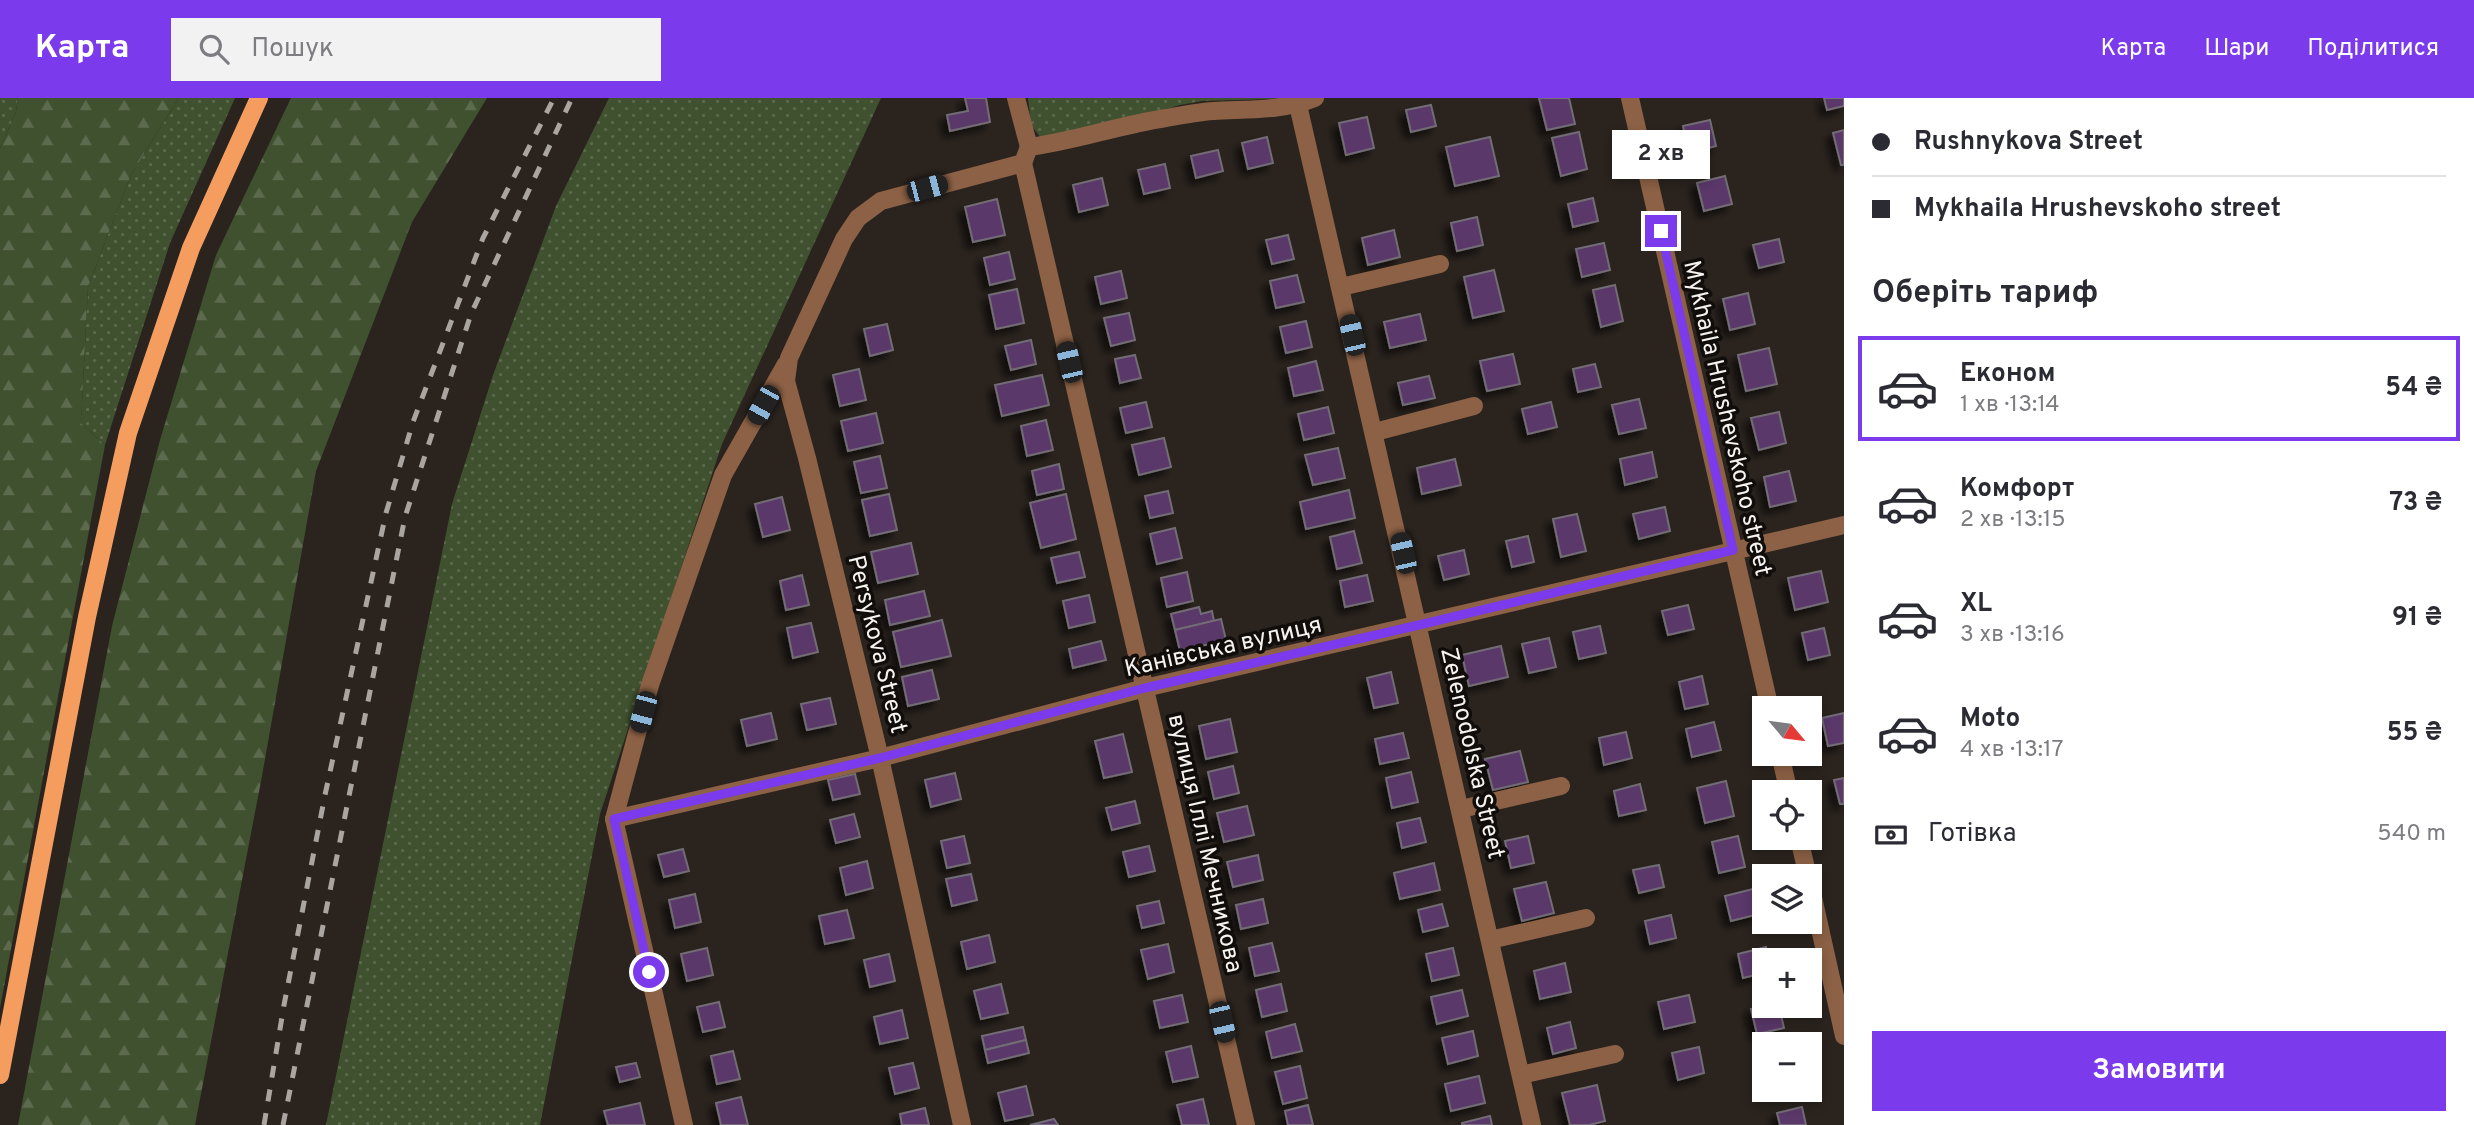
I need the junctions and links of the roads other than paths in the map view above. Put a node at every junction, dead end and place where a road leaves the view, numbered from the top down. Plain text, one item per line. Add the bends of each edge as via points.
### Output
1 (259, 98) edge
2 (1016, 98) edge
3 (1315, 98) edge
4 (1630, 98) edge
5 (1298, 105) junction
6 (1026, 155) junction
7 (1440, 264) dead end
8 (1341, 287) junction
9 (789, 358) junction
10 (1474, 407) dead end
11 (1374, 432) junction
12 (1844, 525) edge
13 (1733, 550) junction
14 (1419, 625) junction
15 (1145, 688) junction
16 (1767, 696) edge
17 (880, 758) junction
18 (1561, 786) dead end
19 (1461, 810) junction
20 (614, 819) junction
21 (1586, 918) dead end
22 (1821, 934) edge
23 (1490, 940) junction
24 (1844, 1036) edge
25 (1615, 1054) dead end
26 (1521, 1074) junction
27 (0, 1075) edge
28 (684, 1125) edge
29 (962, 1125) edge
30 (1245, 1125) edge
31 (1532, 1125) edge

1 - 27 main road via 191,248 128,433 87,617
2 - 6 street, вулиця Іллі Мечникова
3 - 5 street
4 - 13 street, Mykhaila Hrushevskoho street
5 - 6 street via 1161,118
5 - 8 street, Zelenodolska Street
6 - 9 street via 881,201 858,218
6 - 15 street, вулиця Іллі Мечникова
7 - 8 street
8 - 11 street, Zelenodolska Street
9 - 17 street, Persykova Street via 786,382
9 - 20 street via 723,475 650,685
10 - 11 street
11 - 14 street, Zelenodolska Street
12 - 13 street, Канівська вулиця
13 - 14 street, Канівська вулиця
13 - 16 street, Mykhaila Hrushevskoho street
14 - 15 street, Канівська вулиця
14 - 19 street, Zelenodolska Street
15 - 17 street, Канівська вулиця
15 - 30 street, вулиця Іллі Мечникова
17 - 20 street, Канівська вулиця
17 - 29 street, Persykova Street
18 - 19 street
19 - 23 street, Zelenodolska Street
20 - 28 street
21 - 23 street
22 - 24 street
23 - 26 street, Zelenodolska Street
25 - 26 street
26 - 31 street, Zelenodolska Street

